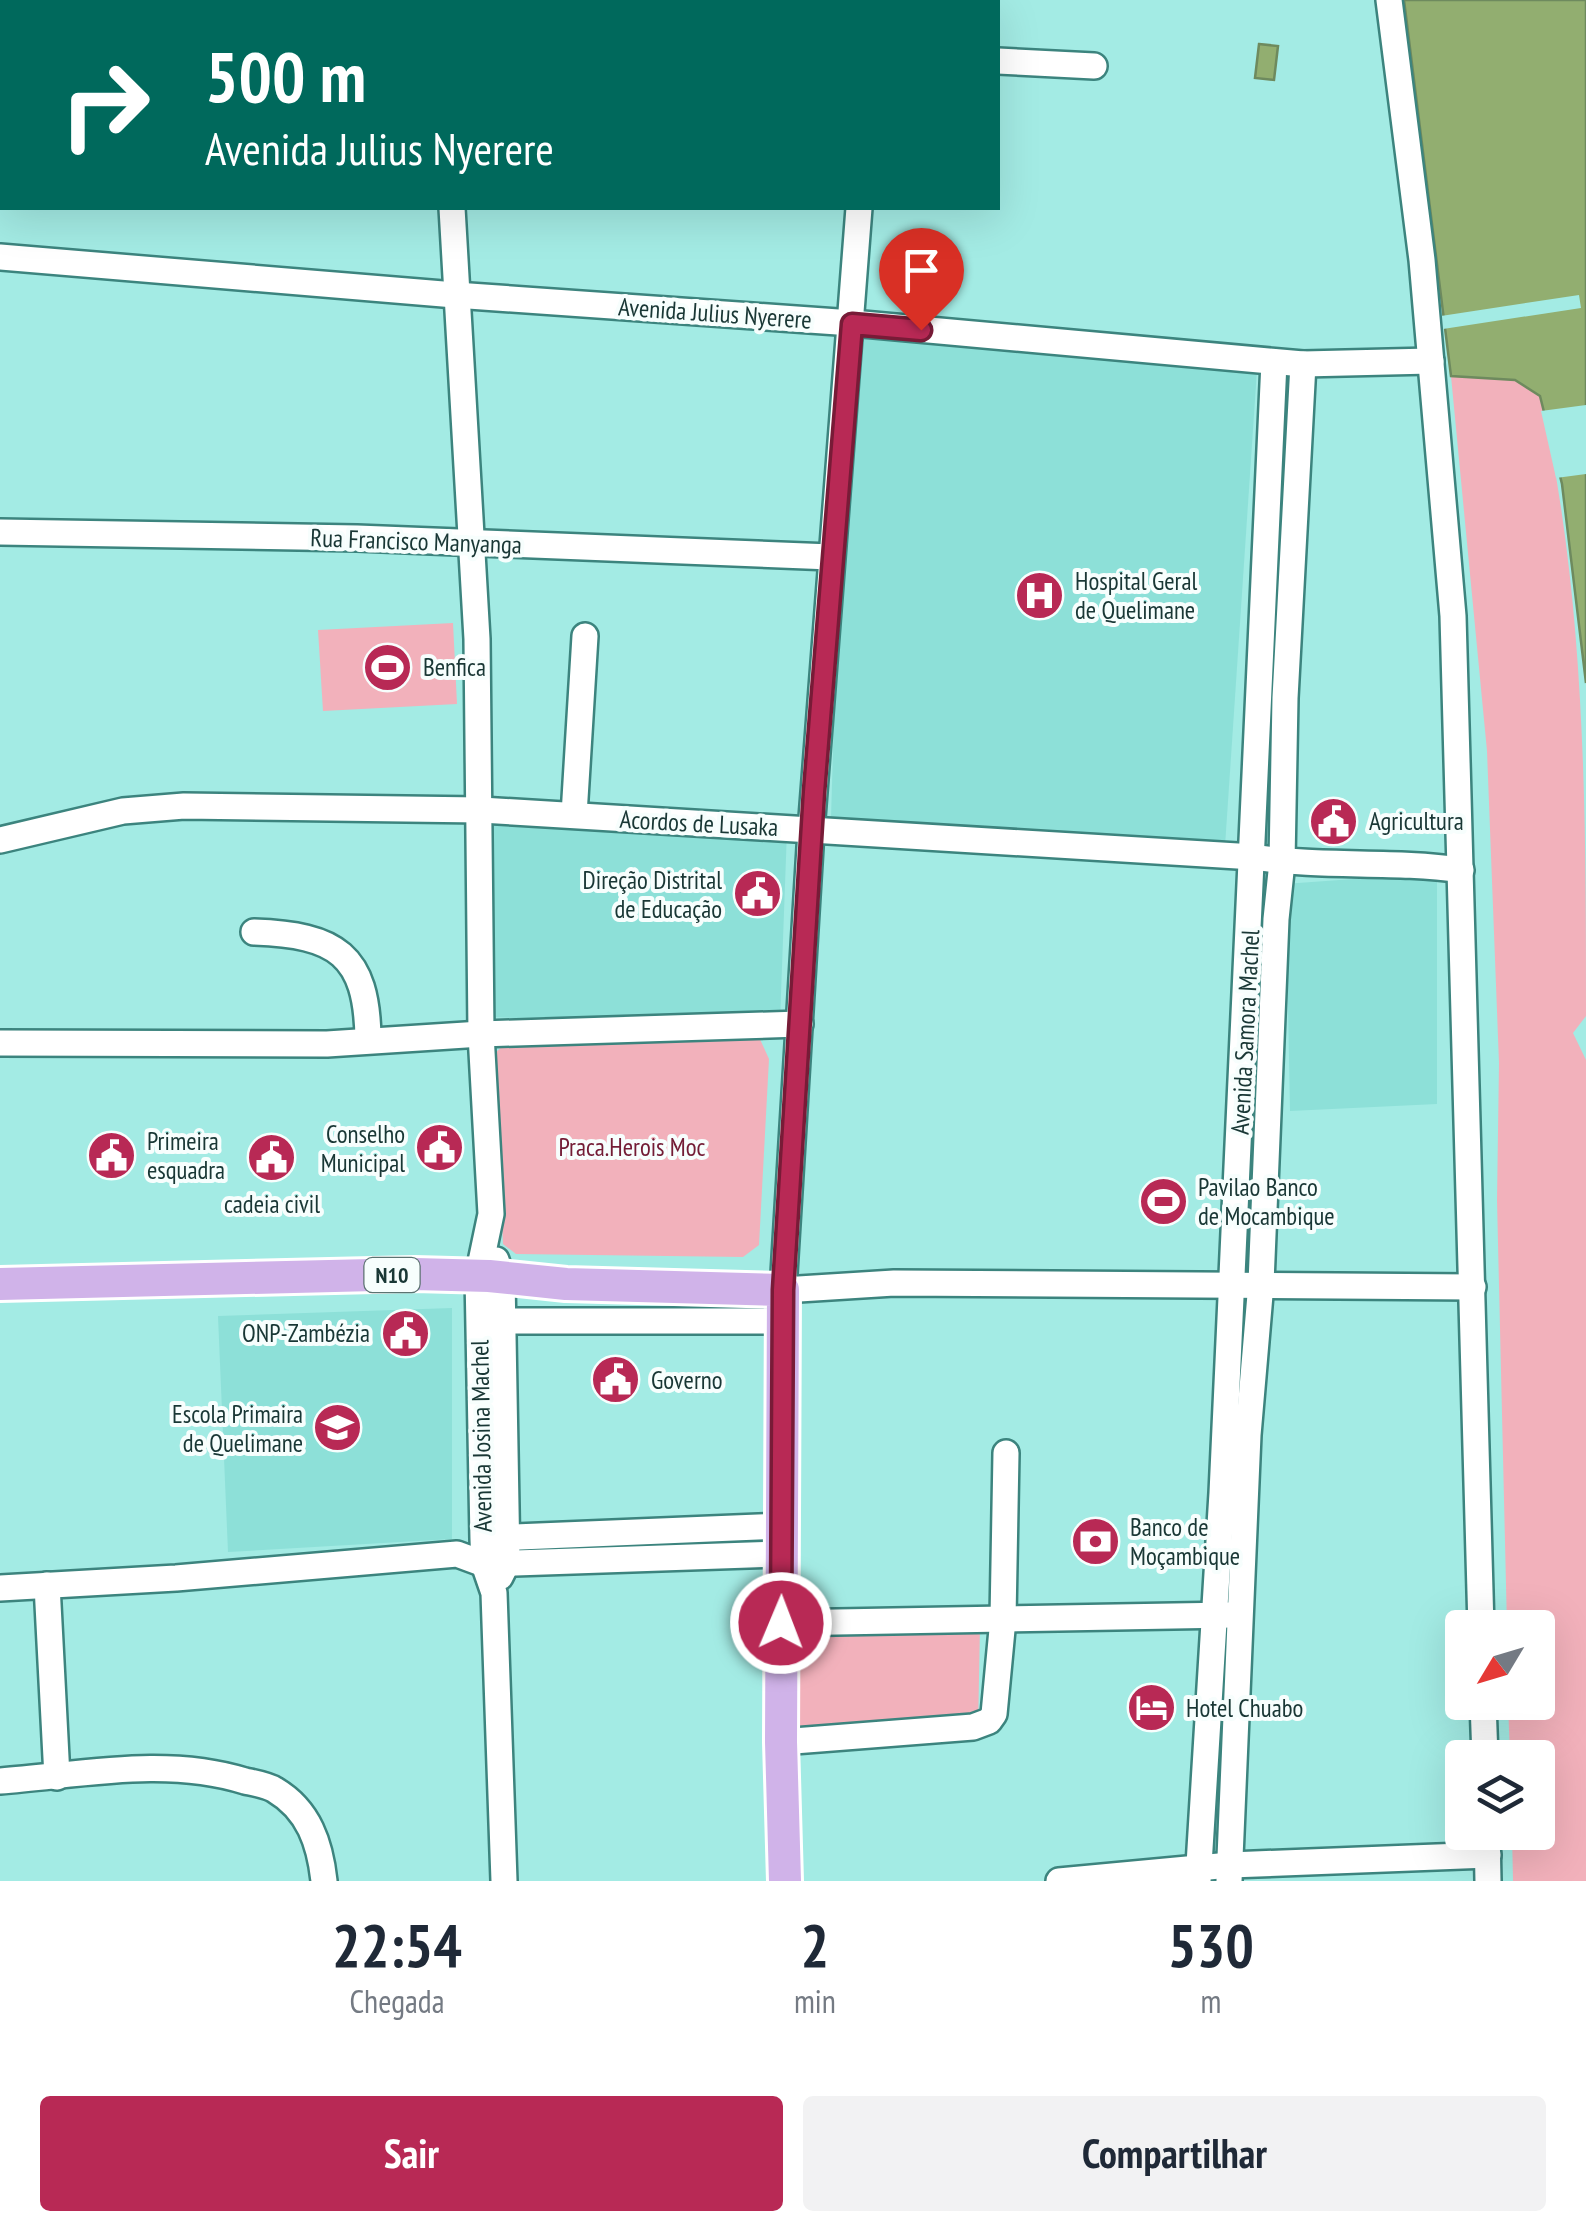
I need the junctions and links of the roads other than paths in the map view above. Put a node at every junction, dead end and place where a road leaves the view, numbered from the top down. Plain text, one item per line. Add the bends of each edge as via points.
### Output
1 (1389, 0) edge
2 (1000, 61) edge
3 (1094, 66) dead end
4 (452, 210) edge
5 (859, 210) edge
6 (0, 257) edge
7 (456, 295) junction
8 (852, 324) junction
9 (1431, 361) junction
10 (1274, 362) junction
11 (1303, 364) junction
12 (0, 532) edge
13 (470, 543) junction
14 (831, 557) junction
15 (585, 636) dead end
16 (480, 810) junction
17 (574, 815) junction
18 (811, 830) junction
19 (0, 840) edge
20 (1254, 857) junction
21 (1282, 862) junction
22 (1461, 870) junction
23 (254, 932) dead end
24 (800, 1024) junction
25 (481, 1034) junction
26 (368, 1039) junction
27 (0, 1043) edge
28 (490, 1277) junction
29 (1260, 1283) junction
30 (0, 1284) edge
31 (1231, 1285) junction
32 (1473, 1286) junction
33 (784, 1305) junction
34 (501, 1322) junction
35 (1006, 1453) dead end
36 (781, 1540) junction
37 (495, 1551) junction
38 (47, 1585) junction
39 (0, 1588) edge
40 (1480, 1610) edge
41 (1214, 1614) junction
42 (1241, 1615) junction
43 (1002, 1618) junction
44 (781, 1623) junction
45 (781, 1742) junction
46 (57, 1777) junction
47 (0, 1781) edge
48 (1488, 1856) edge
49 (1230, 1873) edge
50 (1198, 1875) edge
51 (324, 1881) edge
52 (504, 1881) edge
53 (785, 1881) edge
54 (1059, 1881) edge

1 - 9 street
2 - 3 street
4 - 7 street
5 - 8 street
6 - 7 street, Avenida Julius Nyerere
7 - 8 street, Avenida Julius Nyerere
7 - 13 street
8 - 10 street, Avenida Julius Nyerere
8 - 14 street
9 - 11 street, Avenida Julius Nyerere
9 - 22 street via 1454,616
10 - 11 street, Avenida Julius Nyerere
10 - 20 street, Avenida Samora Machel
11 - 21 street, Avenida Samora Machel
12 - 13 street, Rua Francisco Manyanga
13 - 14 street, Rua Francisco Manyanga
13 - 16 street
14 - 18 street
15 - 17 street
16 - 17 street, Acordos de Lusaka
16 - 19 street, Acordos de Lusaka via 184,806 123,811
16 - 25 street
17 - 18 street, Acordos de Lusaka
18 - 20 street, Acordos de Lusaka
18 - 24 street
20 - 21 street, Acordos de Lusaka
20 - 31 street, Avenida Samora Machel
21 - 22 street, Acordos de Lusaka
21 - 29 street, Avenida Samora Machel
22 - 32 street
23 - 26 street via 319,940 356,969 368,1005
24 - 25 street
24 - 33 street
25 - 26 street
25 - 28 street
26 - 27 street
28 - 30 main road, N10
28 - 33 main road, N10
28 - 34 street, Avenida Josina Machel
28 - 37 street, Avenida Josina Machel
29 - 31 street
29 - 32 street
29 - 42 street, Avenida Samora Machel
31 - 33 street via 894,1283
31 - 41 street, Avenida Samora Machel
32 - 40 street
33 - 34 street
33 - 36 main road
34 - 37 street, Avenida Josina Machel
35 - 43 street
36 - 37 street
36 - 44 main road
37 - 38 street
37 - 52 street, Avenida Josina Machel
38 - 39 street
38 - 46 street
41 - 42 street
41 - 43 street
41 - 50 street, Avenida Samora Machel
42 - 49 street, Avenida Samora Machel
43 - 44 street
43 - 45 street via 989,1721
44 - 45 main road
45 - 53 main road
46 - 47 street
46 - 51 street via 182,1770 274,1789 316,1836
48 - 49 street
49 - 50 street
50 - 54 street

